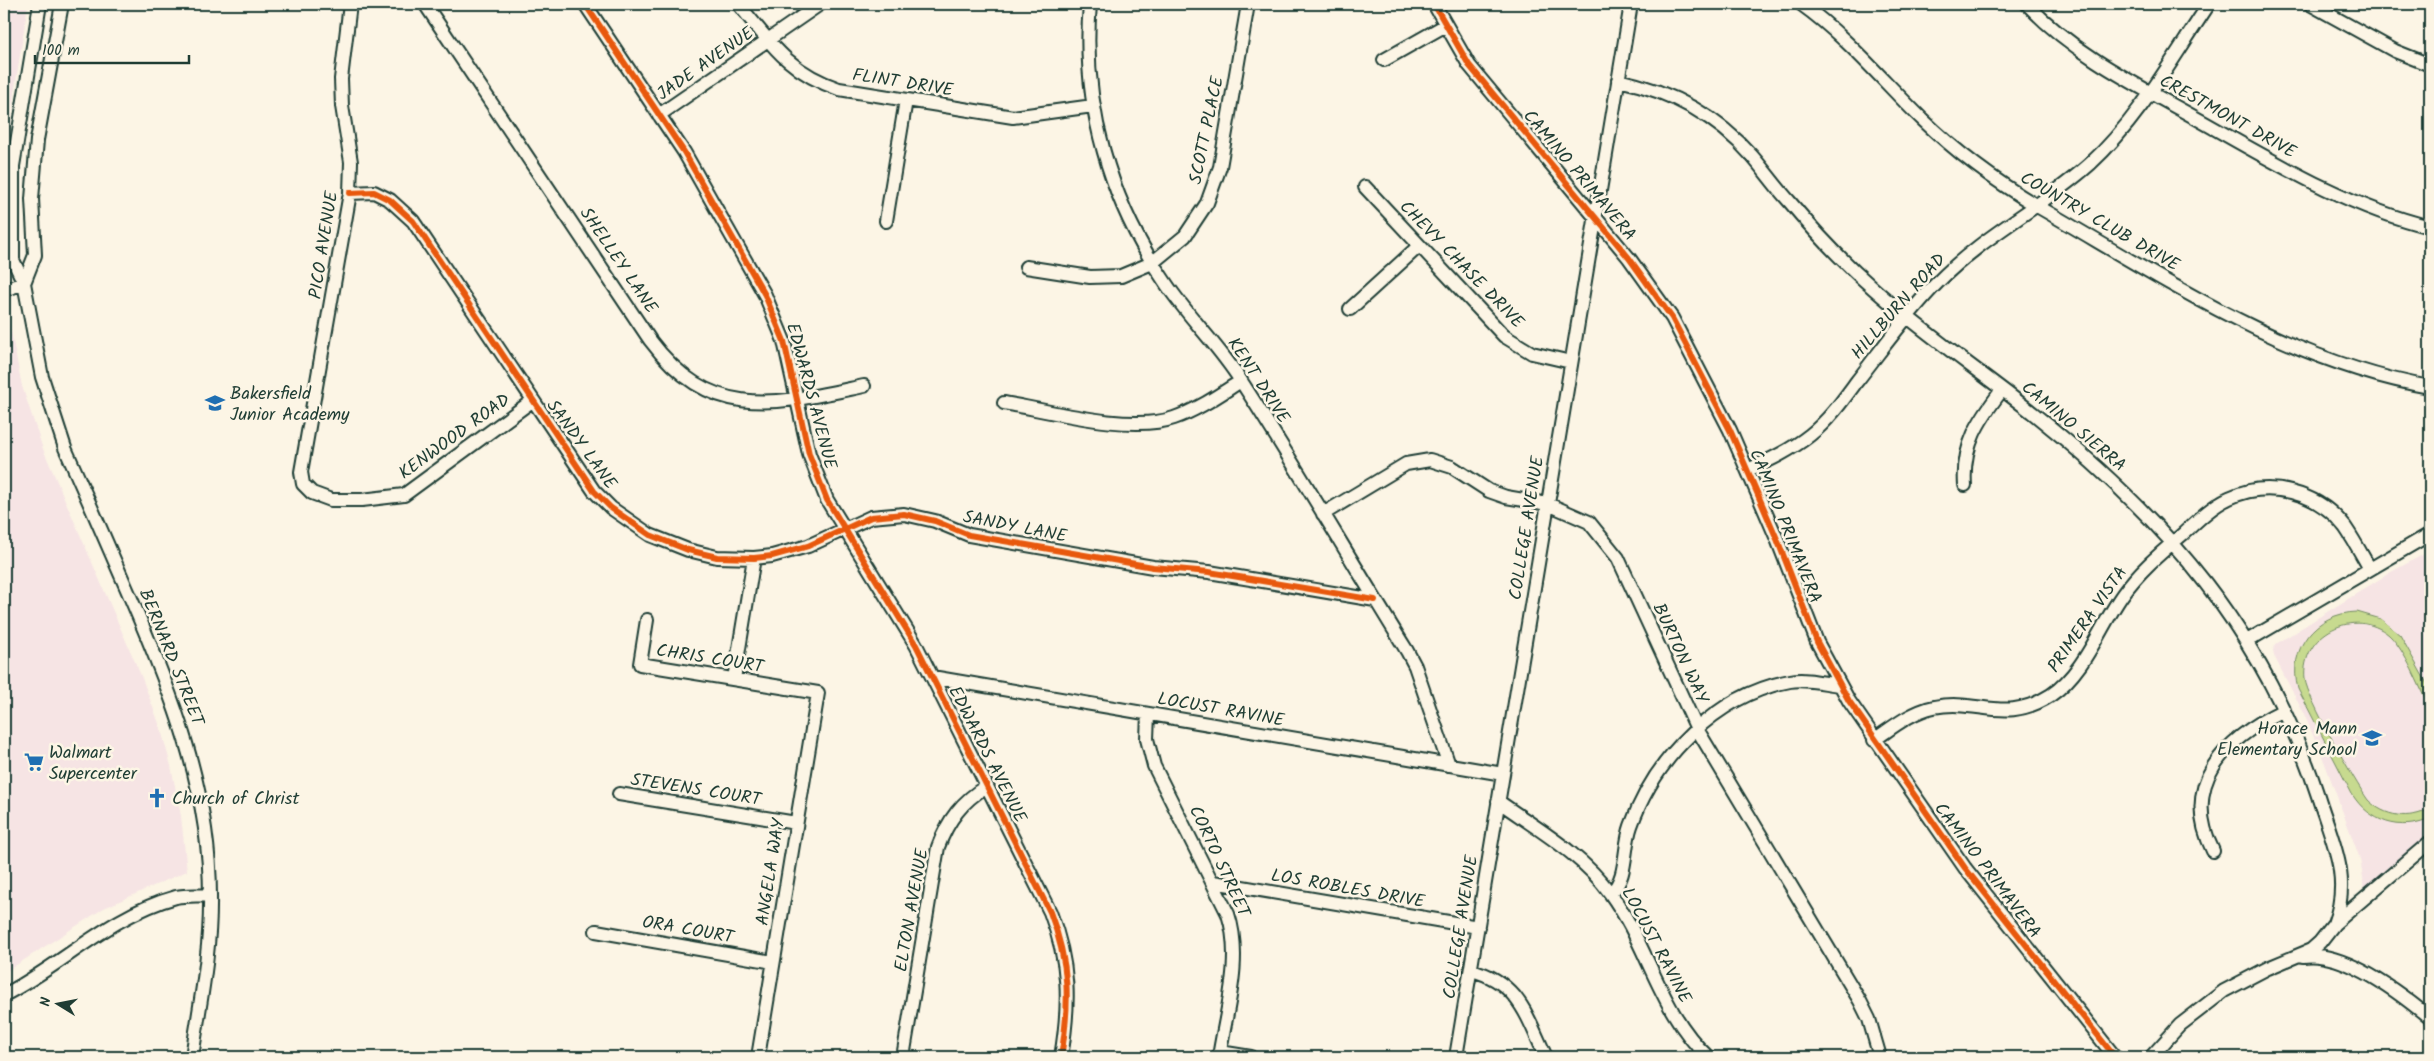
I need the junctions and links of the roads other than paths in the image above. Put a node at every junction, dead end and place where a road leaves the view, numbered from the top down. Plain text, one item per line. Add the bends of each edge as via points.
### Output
1 (40, 4) edge
2 (62, 4) edge
3 (350, 4) edge
4 (425, 4) edge
5 (585, 4) edge
6 (820, 4) edge
7 (1090, 4) edge
8 (1248, 4) edge
9 (1434, 4) edge
10 (1631, 4) edge
11 (1801, 4) edge
12 (2027, 4) edge
13 (2209, 4) edge
14 (2310, 4) edge
15 (740, 6) dead end
16 (1446, 25) junction
17 (768, 41) junction
18 (1384, 60) dead end
19 (2430, 65) edge
20 (1618, 80) junction
21 (2150, 92) junction
22 (906, 100) junction
23 (1093, 106) junction
24 (659, 116) junction
25 (1365, 187) dead end
26 (350, 192) junction
27 (2037, 206) junction
28 (1595, 217) junction
29 (886, 221) dead end
30 (2430, 227) edge
31 (1419, 246) junction
32 (1152, 263) junction
33 (1026, 267) dead end
34 (24, 284) junction
35 (4, 290) edge
36 (1350, 309) dead end
37 (1907, 317) junction
38 (1571, 362) junction
39 (1241, 381) junction
40 (864, 386) dead end
41 (2430, 386) edge
42 (2002, 390) junction
43 (532, 400) junction
44 (797, 400) junction
45 (1004, 403) dead end
46 (1748, 470) junction
47 (1965, 486) dead end
48 (307, 489) joint
49 (1548, 504) junction
50 (1323, 514) junction
51 (844, 529) junction
52 (2430, 534) edge
53 (2174, 542) junction
54 (754, 558) junction
55 (2370, 569) junction
56 (1376, 600) junction
57 (647, 620) dead end
58 (2247, 641) junction
59 (932, 678) junction
60 (734, 679) junction
61 (1839, 685) junction
62 (818, 693) joint
63 (2284, 710) junction
64 (1148, 714) junction
65 (1697, 729) junction
66 (1874, 740) junction
67 (1449, 765) junction
68 (1503, 774) junction
69 (987, 786) junction
70 (619, 794) dead end
71 (1498, 801) junction
72 (796, 823) junction
73 (2430, 842) edge
74 (2213, 852) dead end
75 (1213, 882) junction
76 (1611, 894) junction
77 (210, 895) junction
78 (2334, 924) junction
79 (1478, 927) junction
80 (596, 932) dead end
81 (2300, 956) junction
82 (774, 962) junction
83 (1470, 970) junction
84 (4, 995) edge
85 (2430, 1018) edge
86 (1219, 1054) edge
87 (192, 1057) edge
88 (758, 1057) edge
89 (903, 1057) edge
90 (1061, 1057) edge
91 (1251, 1057) edge
92 (1456, 1057) edge
93 (1546, 1057) edge
94 (1708, 1057) edge
95 (1880, 1057) edge
96 (2115, 1057) edge
97 (2151, 1057) edge

1 - 34 street, BERNARD STREET via 13,166 14,260
2 - 34 street via 37,140 32,199 35,255
3 - 26 street, PICO AVENUE via 341,80 351,162
4 - 44 street, SHELLEY LANE via 659,352 686,377 719,394 758,402
5 - 24 street, EDWARDS AVENUE
6 - 17 street, JADE AVENUE
7 - 23 street, KENT DRIVE via 1088,48
8 - 32 street, SCOTT PLACE via 1215,185 1208,203 1185,236
9 - 16 street, CAMINO PRIMAVERA
10 - 20 street, COLLEGE AVENUE
11 - 27 street, COUNTRY CLUB DRIVE via 1834,31 1945,140 2004,186
12 - 21 street, CRESTMONT DRIVE via 2080,50
13 - 21 street, HILLBURN ROAD
14 - 19 street via 2387,47
15 - 17 street, FLINT DRIVE
16 - 18 street
16 - 28 street, CAMINO PRIMAVERA via 1469,65
17 - 22 street, FLINT DRIVE via 792,66 821,83
17 - 24 street, JADE AVENUE
20 - 28 street, COLLEGE AVENUE
20 - 37 street, CAMINO SIERRA via 1677,98 1717,123 1751,155 1844,262
21 - 27 street, HILLBURN ROAD via 2129,122 2091,163
21 - 30 street, CRESTMONT DRIVE via 2320,186 2382,213
22 - 23 street, FLINT DRIVE via 1013,117
22 - 29 street
23 - 32 street, KENT DRIVE via 1100,141 1118,195
24 - 44 street, EDWARDS AVENUE via 684,152 765,295 784,341
25 - 31 street, CHEVY CHASE DRIVE
26 - 43 street, SANDY LANE via 374,192 390,200 413,221
26 - 48 street, PICO AVENUE via 301,472
27 - 37 street, HILLBURN ROAD via 1972,250 1930,289
27 - 41 street, COUNTRY CLUB DRIVE via 2261,331 2340,363
28 - 38 street, COLLEGE AVENUE
28 - 46 street, CAMINO PRIMAVERA via 1652,287 1672,318
31 - 36 street
31 - 38 street, CHEVY CHASE DRIVE via 1504,336 1532,353
32 - 33 street, SCOTT PLACE via 1121,276 1105,278
32 - 39 street, KENT DRIVE
34 - 35 street
34 - 77 street, BERNARD STREET via 33,336 65,448 158,660 184,731 202,814
37 - 42 street, CAMINO SIERRA
37 - 46 street, HILLBURN ROAD via 1828,418 1796,445
38 - 49 street, COLLEGE AVENUE
39 - 45 street via 1191,412 1155,423 1123,423
39 - 50 street, KENT DRIVE
40 - 44 street, SHELLEY LANE
42 - 47 street via 1969,440 1965,456
42 - 53 street, CAMINO SIERRA via 2085,456
43 - 48 street, KENWOOD ROAD via 404,494 350,501 320,497
43 - 54 street, SANDY LANE via 594,491 630,523 662,541 688,550 717,557
44 - 51 street, EDWARDS AVENUE via 816,477
46 - 61 street, CAMINO PRIMAVERA via 1817,642
49 - 50 street, BURTON WAY via 1506,497 1452,467 1430,460 1406,464
49 - 65 street, BURTON WAY via 1589,522 1618,558
49 - 68 street, COLLEGE AVENUE
50 - 56 street, KENT DRIVE
51 - 54 street, SANDY LANE via 808,546
51 - 56 street, SANDY LANE via 871,517 904,514 935,521 969,535 1153,567 1209,572
51 - 59 street, EDWARDS AVENUE via 916,645
52 - 55 street
53 - 55 street, PRIMERA VISTA via 2229,498 2257,490 2290,491 2320,504 2333,514
53 - 58 street, CAMINO SIERRA
53 - 66 street, PRIMERA VISTA via 2134,580 2075,672 2051,695 2030,705 2007,710 1950,705 1934,707 1906,718
54 - 60 street
55 - 58 street
56 - 67 street, KENT DRIVE via 1415,666
57 - 60 street, CHRIS COURT via 640,664
58 - 63 street, CAMINO SIERRA
59 - 64 street, LOCUST RAVINE
59 - 69 street, EDWARDS AVENUE
60 - 62 street, CHRIS COURT
61 - 65 street via 1803,680 1778,684 1734,703
61 - 66 street, CAMINO PRIMAVERA
62 - 72 street, ANGELA WAY
63 - 74 street via 2247,730 2213,767 2206,782 2201,809 2202,824
63 - 78 street, CAMINO SIERRA via 2314,783 2340,866 2342,895
64 - 67 street, LOCUST RAVINE
64 - 75 street, CORTO STREET via 1148,739 1154,766
65 - 76 street via 1675,750 1648,788 1630,829 1618,887
65 - 95 street, BURTON WAY via 1860,1001
66 - 96 street, CAMINO PRIMAVERA via 1966,868
67 - 68 street, LOCUST RAVINE
68 - 71 street, COLLEGE AVENUE
69 - 89 street, ELTON AVENUE via 962,804 938,847
69 - 90 street, EDWARDS AVENUE via 1058,932 1068,996
70 - 72 street, STEVENS COURT
71 - 76 street, LOCUST RAVINE via 1569,852
71 - 79 street, COLLEGE AVENUE
72 - 82 street, ANGELA WAY
73 - 78 street
75 - 79 street, LOS ROBLES DRIVE
75 - 86 street, CORTO STREET via 1228,914 1235,946
76 - 94 street, LOCUST RAVINE via 1674,1015 1686,1034
77 - 84 street via 177,897 123,919
77 - 87 street, BERNARD STREET via 204,984
78 - 81 street via 2320,942
79 - 83 street, COLLEGE AVENUE
80 - 82 street, ORA COURT
81 - 85 street via 2320,955 2346,962
81 - 97 street via 2224,991 2180,1025
82 - 88 street, ANGELA WAY
83 - 92 street, COLLEGE AVENUE
83 - 93 street via 1494,978 1516,997
86 - 91 street

